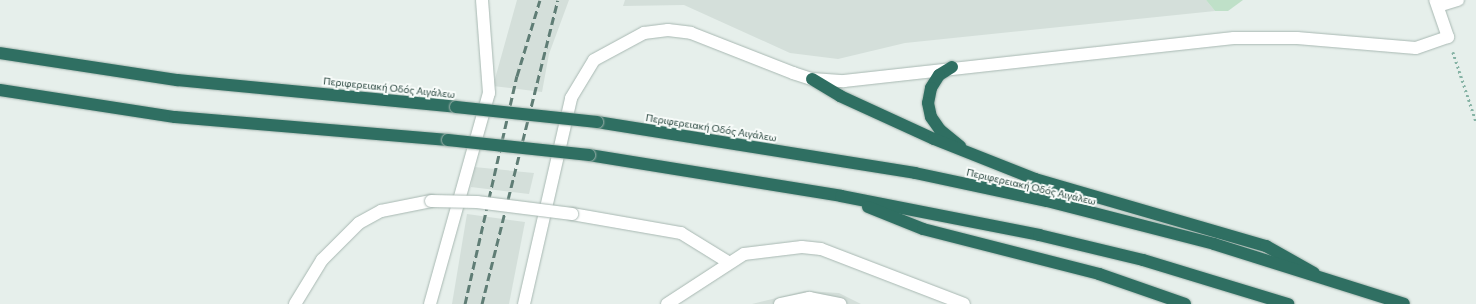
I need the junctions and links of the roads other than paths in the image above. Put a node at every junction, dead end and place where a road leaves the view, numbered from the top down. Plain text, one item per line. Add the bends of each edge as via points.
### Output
1 (482, 0) edge
2 (1458, 0) edge
3 (1436, 3) edge
4 (0, 53) edge
5 (952, 67) junction
6 (812, 79) junction
7 (0, 90) edge
8 (974, 155) junction
9 (841, 196) junction
10 (728, 262) junction
11 (1325, 280) junction
12 (295, 304) edge
13 (430, 304) edge
14 (524, 304) edge
15 (667, 304) edge
16 (780, 304) edge
17 (840, 304) edge
18 (962, 304) edge
19 (1185, 304) edge
20 (1288, 304) edge
21 (1404, 304) edge

1 - 13 street via 489,93
2 - 3 street
3 - 5 street via 1448,37 1416,48 1297,38 1234,38
4 - 11 highway, Περιφερειακή Οδός Αιγάλεω, bridge via 177,80 597,122 915,174 1039,200 1214,244
5 - 6 street via 844,81
5 - 8 highway via 939,75 931,88 928,103 931,118 940,130
6 - 8 highway via 840,96
6 - 14 street via 708,37 668,30 629,39 594,60 571,98
7 - 9 highway, bridge via 175,117 448,140 589,155
8 - 11 highway via 1085,195 1266,246 1292,258
9 - 19 highway via 923,228 1093,272
9 - 20 highway via 1039,235 1143,260
10 - 12 street, bridge via 681,233 572,214 477,202 431,201 381,211 359,223 322,260
10 - 15 street
10 - 18 street via 744,254 778,248 821,249
11 - 21 highway, Περιφερειακή Οδός Αιγάλεω
16 - 17 street via 809,298

